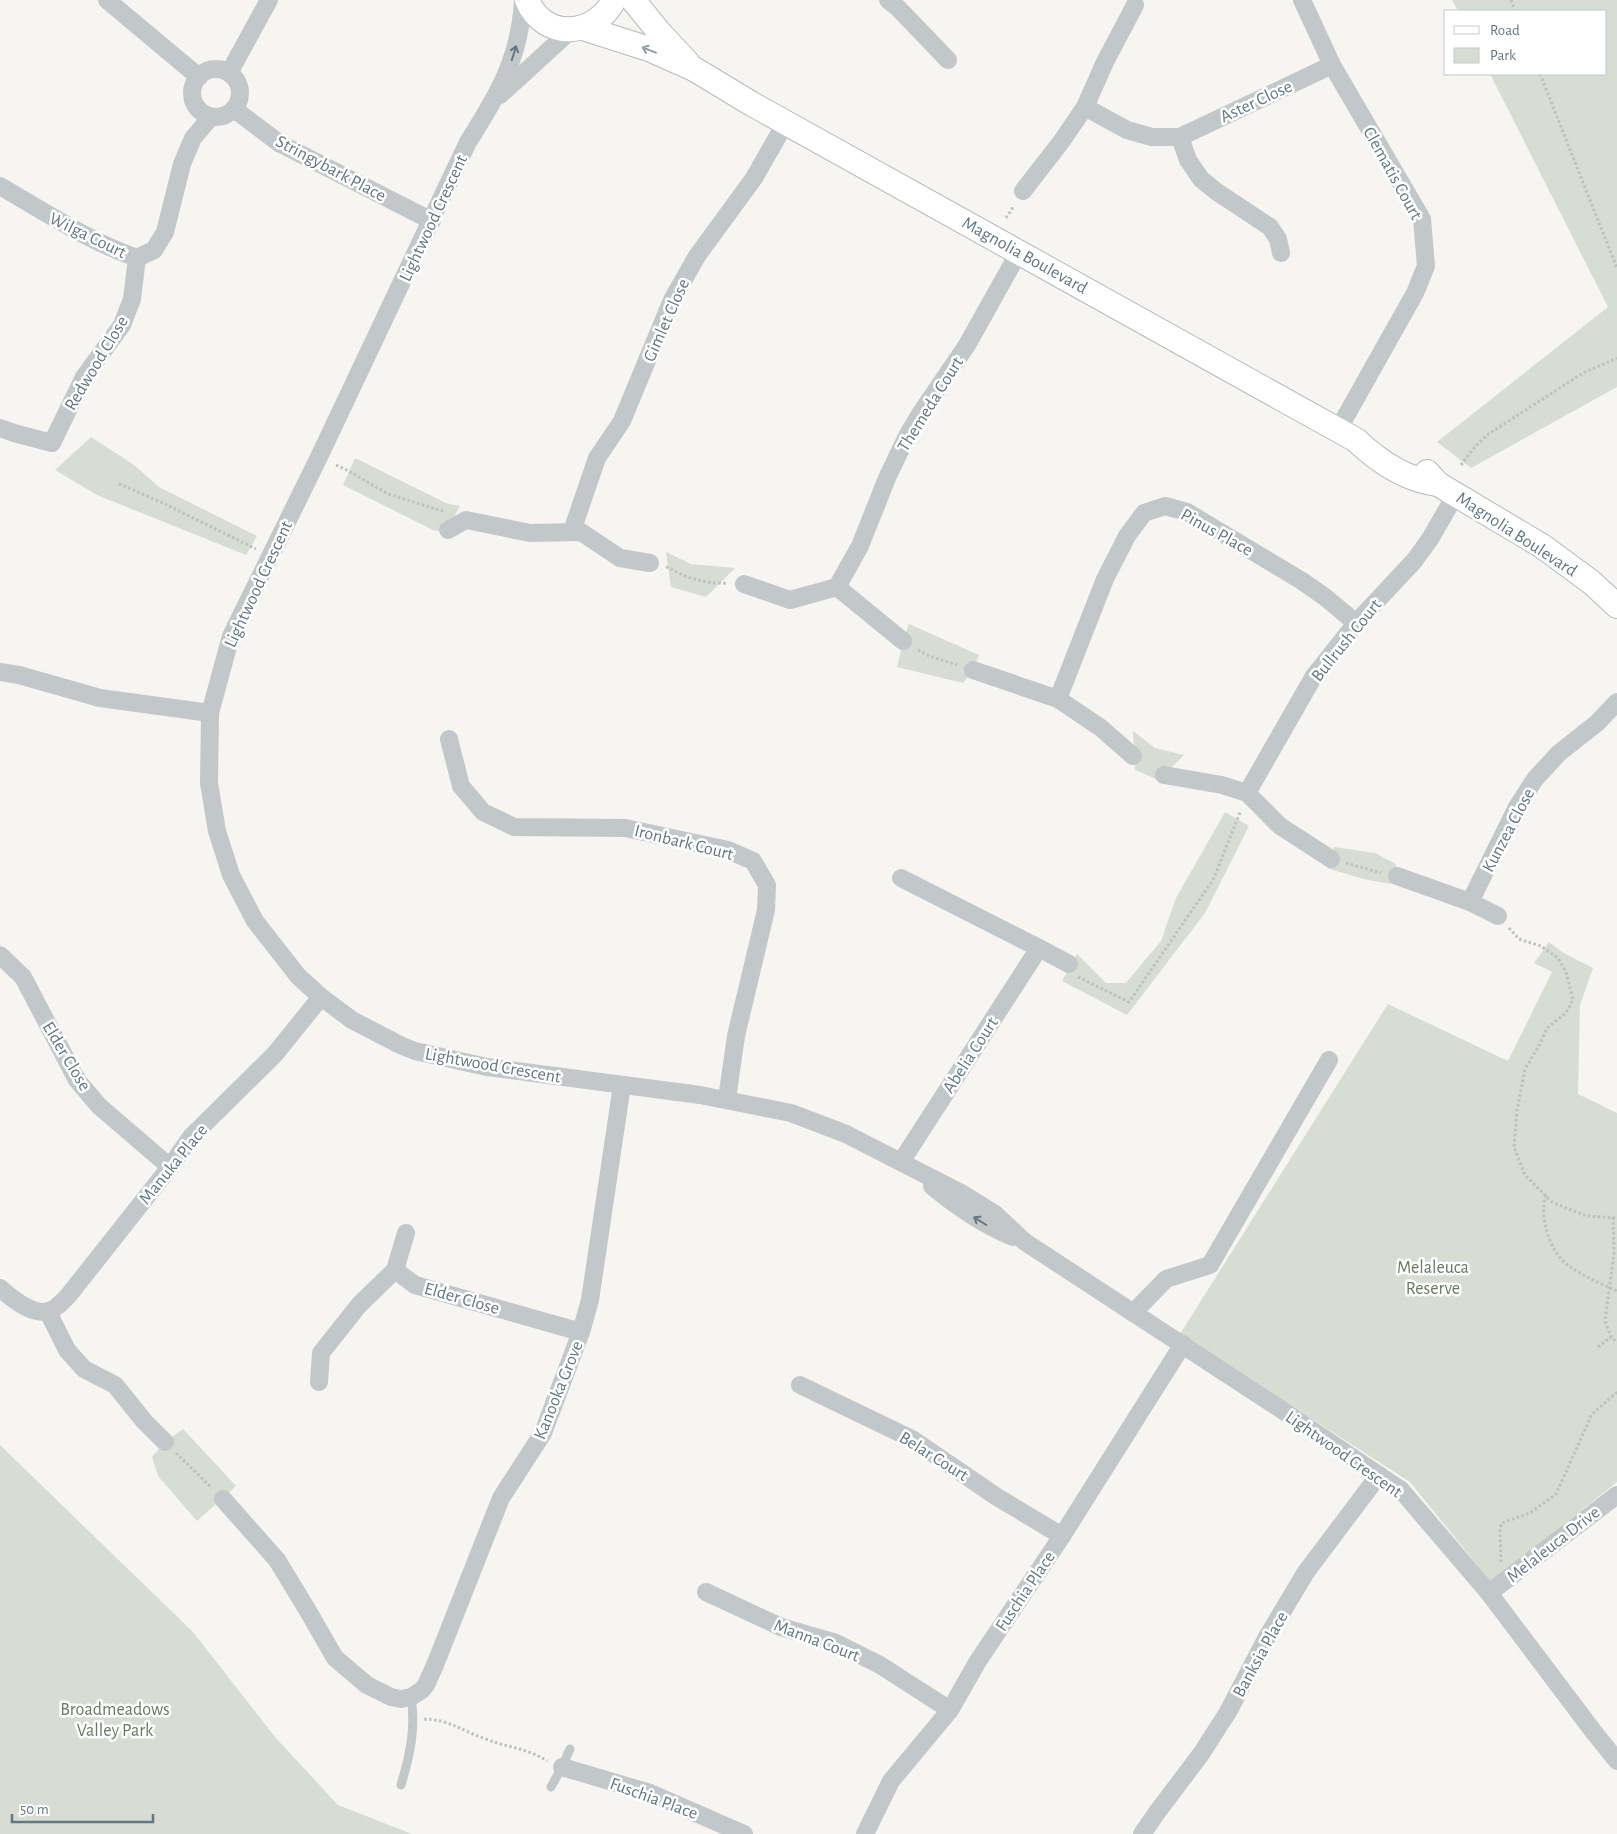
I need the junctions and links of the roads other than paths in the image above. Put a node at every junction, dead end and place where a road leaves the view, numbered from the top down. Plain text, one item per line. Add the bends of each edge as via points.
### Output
1 (107, 0) edge
2 (269, 0) edge
3 (525, 0) edge
4 (614, 0) edge
5 (634, 0) edge
6 (888, 0) edge
7 (1302, 0) edge
8 (1135, 5) dead end
9 (577, 29) junction
10 (948, 60) dead end
11 (1332, 64) junction
12 (694, 69) junction
13 (229, 73) junction
14 (199, 77) junction
15 (496, 99) junction
16 (1086, 107) junction
17 (234, 109) junction
18 (211, 116) junction
19 (786, 122) junction
20 (1180, 137) junction
21 (0, 186) edge
22 (1023, 191) dead end
23 (432, 221) junction
24 (1019, 252) junction
25 (1281, 254) dead end
26 (137, 258) junction
27 (0, 428) edge
28 (1347, 435) junction
29 (1447, 489) junction
30 (448, 530) dead end
31 (572, 532) junction
32 (650, 563) road end
33 (744, 584) road end
34 (837, 587) junction
35 (1617, 606) edge
36 (1356, 623) junction
37 (903, 641) road end
38 (973, 670) road end
39 (0, 672) edge
40 (1058, 698) junction
41 (1617, 702) edge
42 (210, 713) junction
43 (448, 739) dead end
44 (1133, 756) dead end
45 (1164, 775) dead end
46 (1247, 793) junction
47 (1331, 859) road end
48 (1397, 876) road end
49 (901, 878) dead end
50 (1470, 902) junction
51 (1498, 916) road end
52 (1039, 948) junction
53 (0, 955) edge
54 (1070, 964) road end
55 (321, 997) junction
56 (1329, 1060) dead end
57 (622, 1085) junction
58 (727, 1099) junction
59 (907, 1165) junction
60 (170, 1166) junction
61 (406, 1233) dead end
62 (395, 1270) junction
63 (0, 1288) edge
64 (48, 1312) junction
65 (1133, 1312) junction
66 (582, 1332) junction
67 (1183, 1344) junction
68 (319, 1382) dead end
69 (800, 1385) dead end
70 (165, 1442) road end
71 (1379, 1474) junction
72 (1617, 1495) edge
73 (223, 1499) road end
74 (1062, 1536) junction
75 (706, 1592) dead end
76 (1489, 1593) junction
77 (411, 1697) junction
78 (950, 1710) junction
79 (570, 1749) dead end
80 (1617, 1761) edge
81 (562, 1767) junction
82 (401, 1785) dead end
83 (551, 1787) dead end
84 (744, 1834) edge
85 (865, 1834) edge
86 (1142, 1834) edge

1 - 14 street
2 - 13 street
3 - 9 street, Magnolia Boulevard via 541,19 555,27
15 -> 3 street, Lightwood Crescent via 512,61
4 - 9 street via 597,21
5 - 12 street, Magnolia Boulevard
6 - 10 street
7 - 11 street, Clematis Court
8 - 16 street
12 -> 9 street, Magnolia Boulevard via 649,49
9 - 15 street, Lightwood Crescent
11 - 20 street, Aster Close
11 - 28 street, Clematis Court via 1422,219 1426,266
12 - 19 street, Magnolia Boulevard
13 - 14 street via 213,70
13 - 17 street via 239,86 240,94
14 - 18 street via 192,93 194,101 198,109
15 - 23 street, Lightwood Crescent via 468,142
16 - 20 street, Aster Close via 1127,130 1152,137
16 - 22 street
17 - 18 street via 219,117
17 - 23 street, Stringybark Place via 280,143
18 - 26 street, Wilga Court via 193,138 182,164 165,232 154,250
19 - 24 street, Magnolia Boulevard
19 - 31 street, Gimlet Close via 754,178 697,256 672,300 622,421 597,458
20 - 25 street via 1188,160 1201,179 1270,227 1278,239
21 - 26 street, Wilga Court via 58,222 113,250
23 - 42 street, Lightwood Crescent via 231,636
24 - 28 street, Magnolia Boulevard
24 - 34 street, Themeda Court via 967,345 912,428 887,478 860,546
26 - 27 street, Redwood Close via 132,299 122,325 84,377 52,443
28 - 29 street, Magnolia Boulevard via 1372,456 1406,475
29 - 35 street, Magnolia Boulevard via 1542,546
29 - 36 street, Bullrush Court via 1430,539
30 - 31 street via 466,520 530,533
31 - 32 street via 581,532 620,558
33 - 34 street via 790,600
34 - 37 street
36 - 40 street, Pinus Place via 1302,581 1187,512 1165,506 1144,513 1127,536 1105,579
36 - 46 street, Bullrush Court via 1314,676
38 - 40 street
39 - 42 street via 100,698
40 - 44 street via 1101,728
41 - 50 street, Kunzea Close via 1597,723 1559,752 1535,779 1517,807
42 - 55 street, Lightwood Crescent via 209,783 217,831 231,875 254,921 298,976
43 - 58 street, Ironbark Court via 461,786 484,812 514,827 624,828 728,850 753,861 766,885 766,910 736,1036
45 - 46 street via 1222,785
46 - 47 street via 1280,826
48 - 50 street
49 - 52 street
50 - 51 street
52 - 54 street
52 - 59 street, Abelia Court
53 - 60 street, Elder Close via 23,977 77,1080 100,1106
55 - 57 street, Lightwood Crescent via 352,1020 415,1051 487,1067
55 - 60 street, Manuka Place via 275,1054 191,1137
56 - 65 street via 1210,1264 1166,1279
57 - 58 street, Lightwood Crescent
57 - 66 street, Kanooka Grove via 592,1290
58 - 59 street, Lightwood Crescent via 792,1113 846,1134
59 - 65 street, Lightwood Crescent via 954,1205 988,1226 1024,1242
60 - 64 street, Manuka Place via 68,1296
61 - 62 street
62 - 66 street, Elder Close via 415,1285
62 - 68 street via 359,1304 321,1353
63 - 64 street via 28,1308
64 - 70 street via 67,1350 84,1369 114,1385
65 - 67 street, Lightwood Crescent
66 - 77 street, Kanooka Grove via 543,1433 501,1498 426,1685
67 - 71 street, Lightwood Crescent
67 - 74 street, Fuschia Place
69 - 74 street, Belar Court via 912,1439 997,1497
71 - 76 street, Lightwood Crescent via 1401,1490
71 - 86 street, Banksia Place via 1306,1572 1228,1712
72 - 76 street, Melaleuca Drive
73 - 77 street via 277,1560 334,1658 366,1685 391,1698
74 - 78 street, Fuschia Place via 978,1661
75 - 78 street, Manna Court via 781,1627 836,1643 871,1660
76 - 80 street, Lightwood Crescent
77 - 82 lane via 414,1718 411,1748
78 - 85 street, Fuschia Place via 891,1781
79 - 81 lane
81 - 83 lane
81 - 84 street, Fuschia Place via 650,1793

